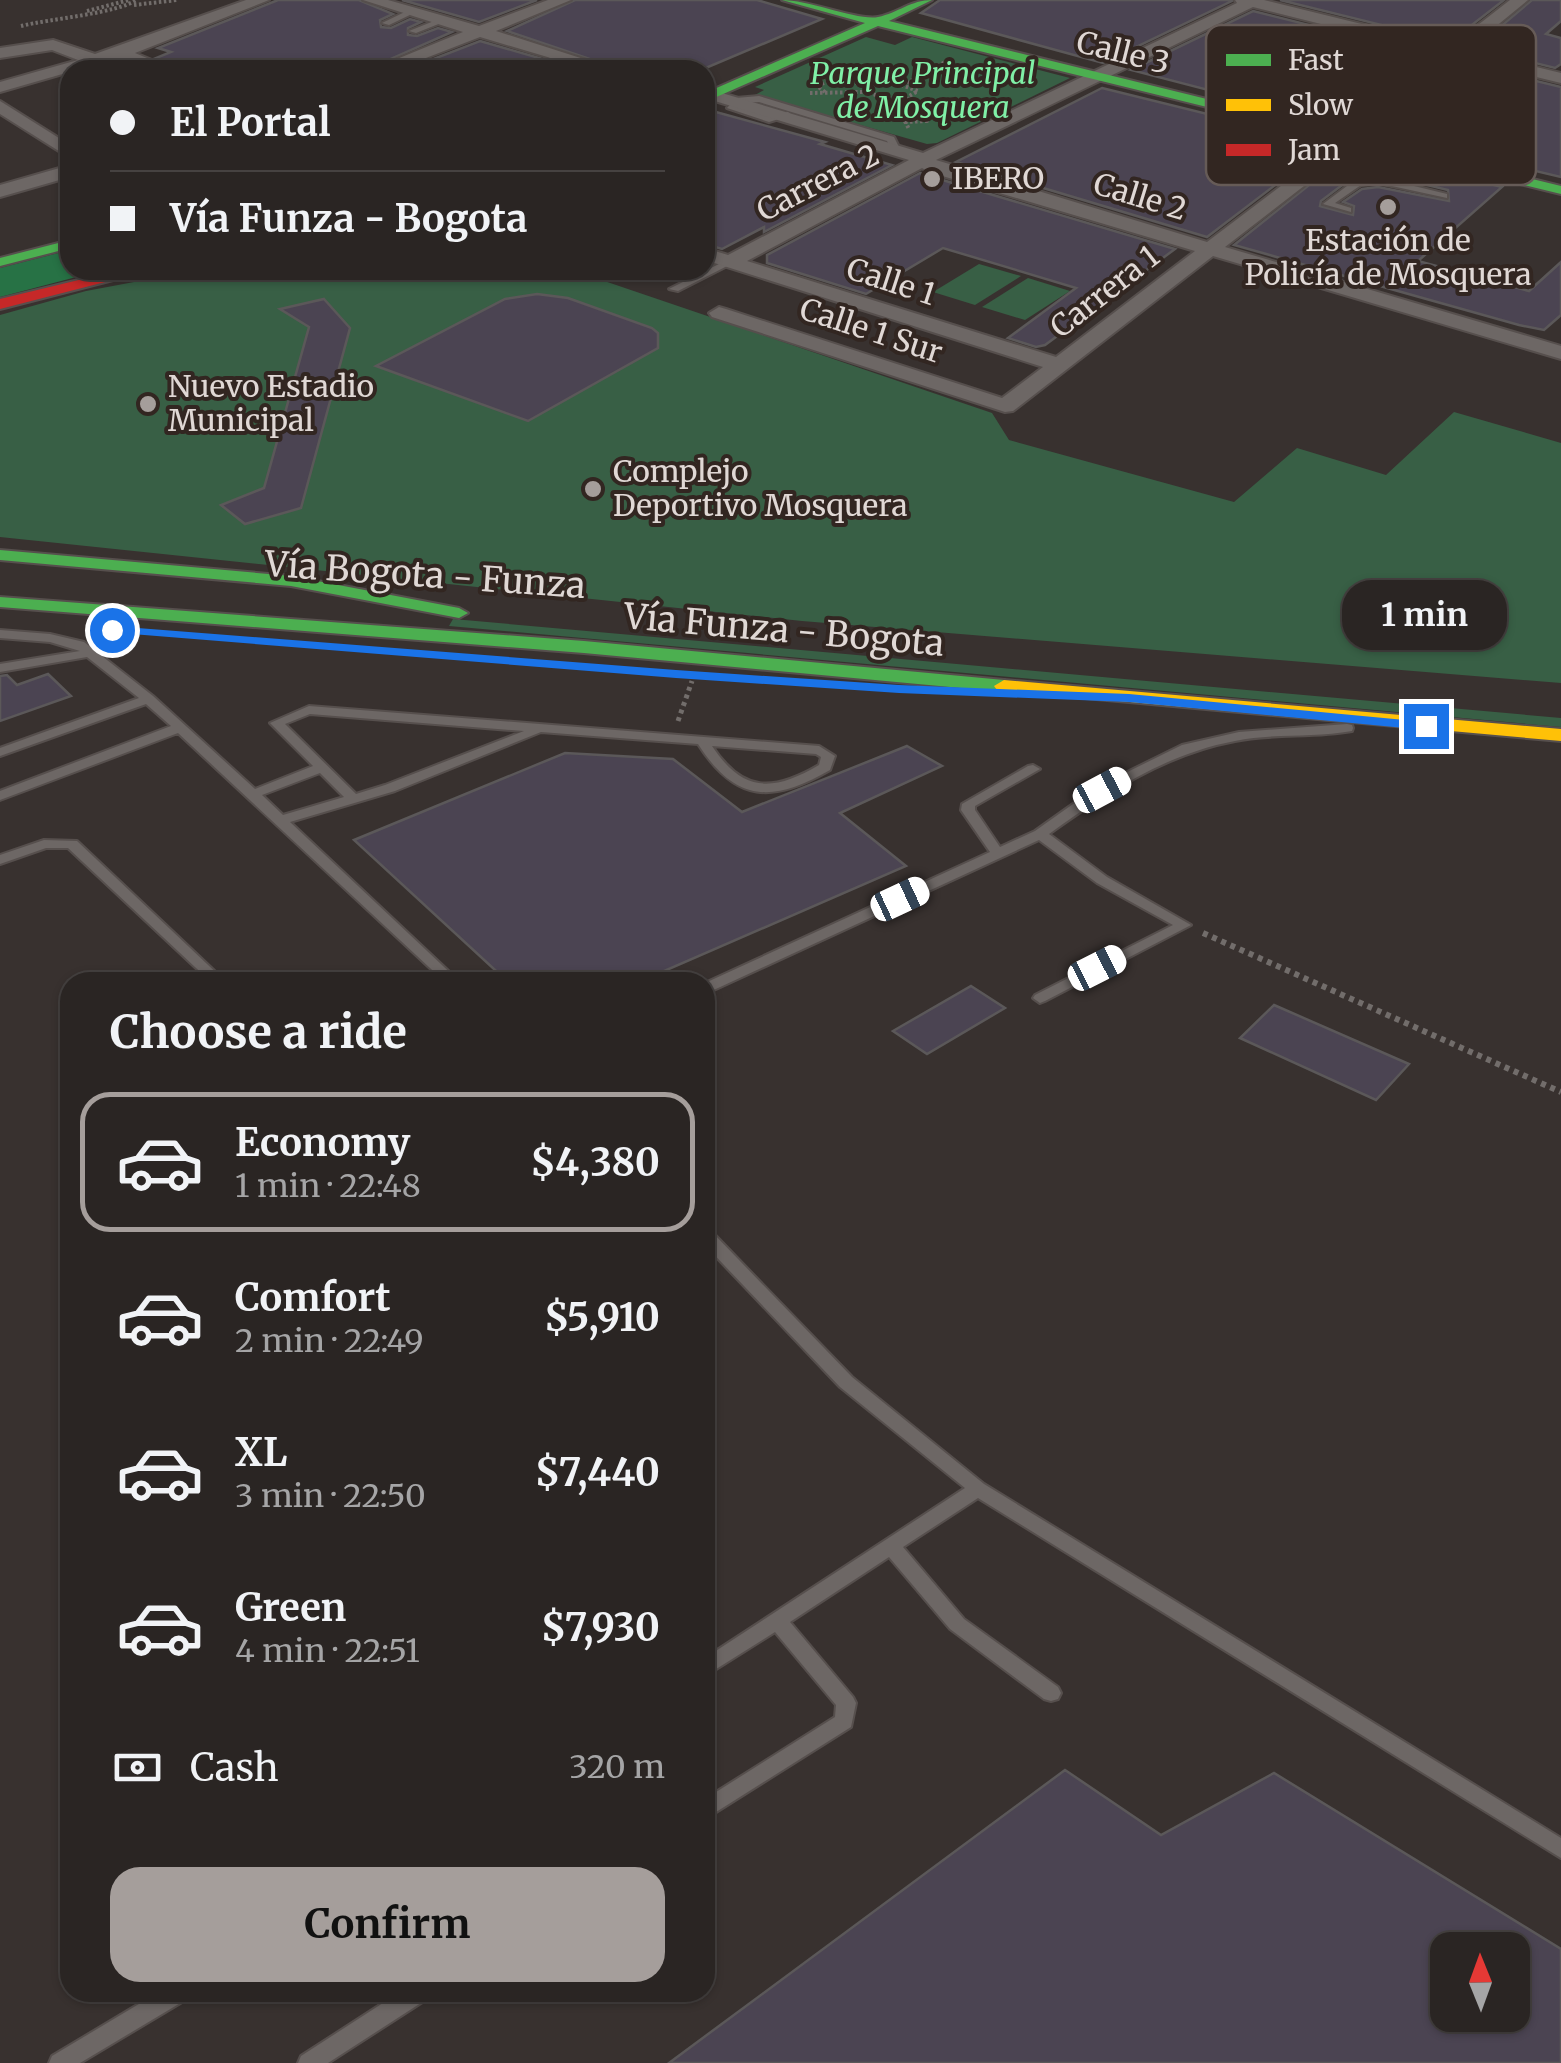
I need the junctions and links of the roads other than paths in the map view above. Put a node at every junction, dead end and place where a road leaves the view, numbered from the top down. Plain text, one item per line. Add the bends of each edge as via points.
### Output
1 (262, 0) edge
2 (371, 0) edge
3 (563, 0) edge
4 (788, 0) edge
5 (926, 0) edge
6 (1520, 0) edge
7 (1250, 1) edge
8 (881, 11) edge
9 (412, 12) junction
10 (849, 16) junction
11 (442, 21) junction
12 (386, 23) dead end
13 (1348, 25) edge
14 (1488, 25) edge
15 (413, 31) dead end
16 (479, 32) junction
17 (0, 53) edge
18 (120, 53) junction
19 (561, 56) junction
20 (95, 60) joint
21 (139, 60) edge
22 (406, 60) edge
23 (551, 60) edge
24 (575, 60) edge
25 (60, 70) edge
26 (1095, 76) junction
27 (0, 86) edge
28 (715, 87) edge
29 (715, 87) edge
30 (715, 93) edge
31 (739, 100) junction
32 (1206, 104) edge
33 (0, 106) edge
34 (896, 141) junction
35 (60, 146) edge
36 (924, 160) junction
37 (60, 174) edge
38 (1536, 184) edge
39 (1294, 185) edge
40 (1354, 185) edge
41 (1399, 185) edge
42 (2, 188) edge
43 (1561, 190) edge
44 (1444, 196) dead end
45 (1348, 210) dead end
46 (60, 247) edge
47 (1210, 249) junction
48 (715, 257) edge
49 (0, 262) edge
50 (730, 262) junction
51 (715, 269) edge
52 (89, 280) edge
53 (693, 280) edge
54 (674, 289) dead end
55 (0, 304) edge
56 (719, 313) dead end
57 (1561, 353) edge
58 (1060, 366) junction
59 (1005, 406) joint
60 (0, 554) edge
61 (0, 578) edge
62 (0, 602) edge
63 (0, 622) edge
64 (0, 634) edge
65 (89, 652) junction
66 (0, 668) edge
67 (1129, 698) junction
68 (148, 699) junction
69 (483, 725) junction
70 (1426, 726) junction
71 (178, 728) junction
72 (539, 730) junction
73 (1561, 735) edge
74 (704, 743) junction
75 (489, 750) junction
76 (0, 752) edge
77 (324, 767) junction
78 (1033, 769) dead end
79 (253, 794) junction
80 (0, 796) edge
81 (352, 796) junction
82 (280, 820) junction
83 (1040, 834) junction
84 (998, 854) junction
85 (0, 860) edge
86 (208, 972) edge
87 (443, 972) edge
88 (715, 984) edge
89 (1040, 998) dead end
90 (715, 1245) edge
91 (978, 1489) junction
92 (891, 1546) junction
93 (777, 1621) junction
94 (715, 1661) edge
95 (1051, 1693) dead end
96 (715, 1804) edge
97 (1561, 1849) edge
98 (162, 2002) edge
99 (403, 2002) edge
100 (60, 2063) edge
101 (309, 2063) edge

1 - 18 street
2 - 9 street
3 - 16 street
4 - 10 main road, Calle 3
5 - 8 main road
6 - 14 street, Carrera 1
7 - 13 street
7 - 26 street, Carrera 2
8 - 10 main road, Calle 3
8 - 26 main road, Calle 3
8 - 29 main road
9 - 11 street
9 - 12 lane
10 - 28 main road
11 - 15 lane
11 - 16 street
16 - 19 street
16 - 22 street
17 - 20 street via 54,45
18 - 20 street
18 - 21 street
19 - 23 lane
19 - 24 street
25 - 27 street
26 - 32 main road, Calle 3
26 - 36 street, Carrera 2
30 - 31 street, Calle 2
31 - 34 street, Calle 2
31 - 34 lane via 759,99
33 - 35 street
34 - 36 street, Calle 2
36 - 47 street, Calle 2
36 - 50 street, Carrera 2
37 - 42 street
38 - 43 main road, Calle 3
39 - 47 street, Carrera 1
40 - 45 lane via 1328,204
41 - 44 lane
46 - 49 main road
47 - 57 street, Calle 2
47 - 58 street, Carrera 1
48 - 50 street, Calle 1
50 - 51 lane
50 - 58 street, Calle 1
52 - 55 main road
53 - 54 lane
56 - 59 street, Calle 1 Sur
58 - 59 street, Carrera 1
60 - 61 main road, Vía Bogota - Funza via 292,581 469,614
62 - 67 main road, Vía Funza - Bogota via 584,646
63 - 67 main road via 676,674
64 - 65 lane via 66,640
65 - 66 lane
65 - 68 lane
67 - 70 main road, Vía Funza - Bogota
68 - 71 lane
68 - 76 lane
69 - 72 lane
69 - 75 lane
69 - 77 lane via 309,710 279,718 276,723
70 - 73 main road, Vía Funza - Bogota
70 - 83 lane via 1299,730 1187,748 1102,790
71 - 79 lane
71 - 80 lane
72 - 74 lane
72 - 75 lane
74 - 74 lane via 819,750 828,756 825,768 802,782 765,790 734,782
75 - 81 lane
77 - 79 lane
77 - 81 lane
78 - 84 lane via 969,804
79 - 82 lane
81 - 82 lane
82 - 87 lane
83 - 84 lane
83 - 89 lane via 1102,880 1184,925
84 - 88 lane
85 - 86 lane via 44,844 72,844
90 - 91 lane via 846,1382
91 - 92 lane
91 - 97 lane
92 - 93 lane
92 - 95 lane via 957,1624
93 - 94 lane
93 - 96 lane via 846,1703 844,1722
98 - 100 lane
99 - 101 lane

